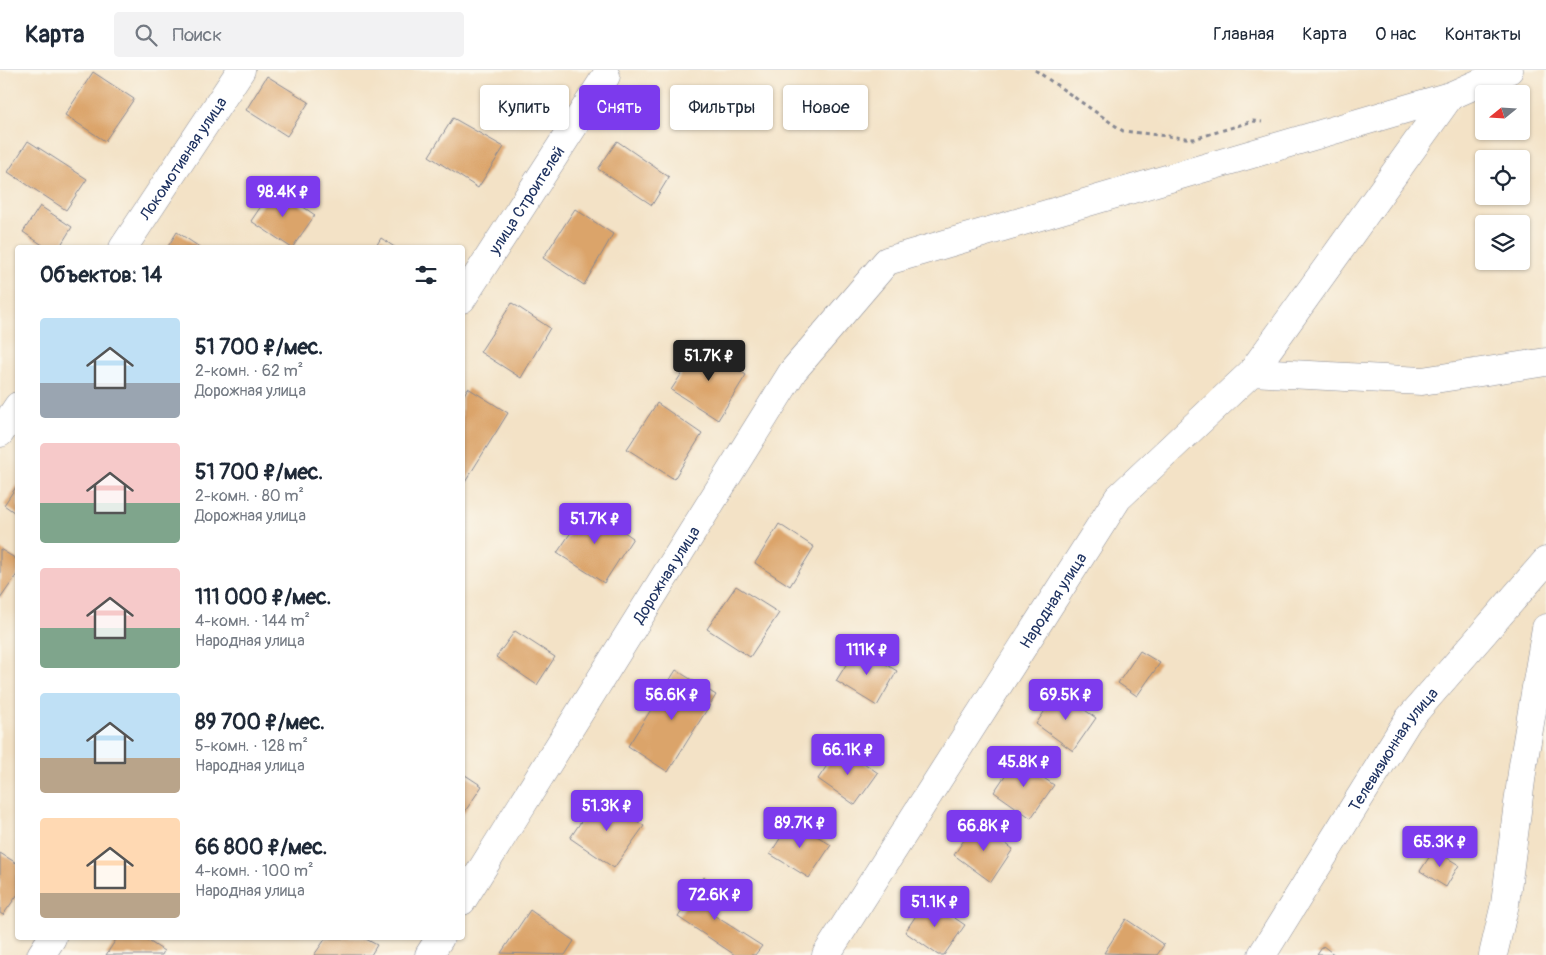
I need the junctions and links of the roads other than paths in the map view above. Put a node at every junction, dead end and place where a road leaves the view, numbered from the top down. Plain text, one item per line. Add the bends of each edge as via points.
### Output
1 (241, 70) edge
2 (1509, 70) edge
3 (606, 76) dead end
4 (1450, 96) junction
5 (125, 245) edge
6 (465, 294) edge
7 (1546, 362) edge
8 (1252, 372) junction
9 (15, 410) edge
10 (0, 432) edge
11 (1546, 561) edge
12 (1546, 628) edge
13 (465, 896) edge
14 (51, 940) edge
15 (439, 940) edge
16 (41, 955) edge
17 (429, 955) edge
18 (826, 955) edge
19 (1262, 955) edge
20 (1493, 955) edge

1 - 5 street, Локомотивная улица
2 - 4 street
3 - 6 street, улица Строителей
4 - 8 street, Народная улица
4 - 13 street, Дорожная улица via 887,261 793,371
7 - 8 street via 1422,381
8 - 18 street, Народная улица via 1118,498
9 - 10 street
11 - 19 street, Телевизионная улица via 1408,720
12 - 20 street via 1523,765 1506,904
14 - 16 street
15 - 17 street

